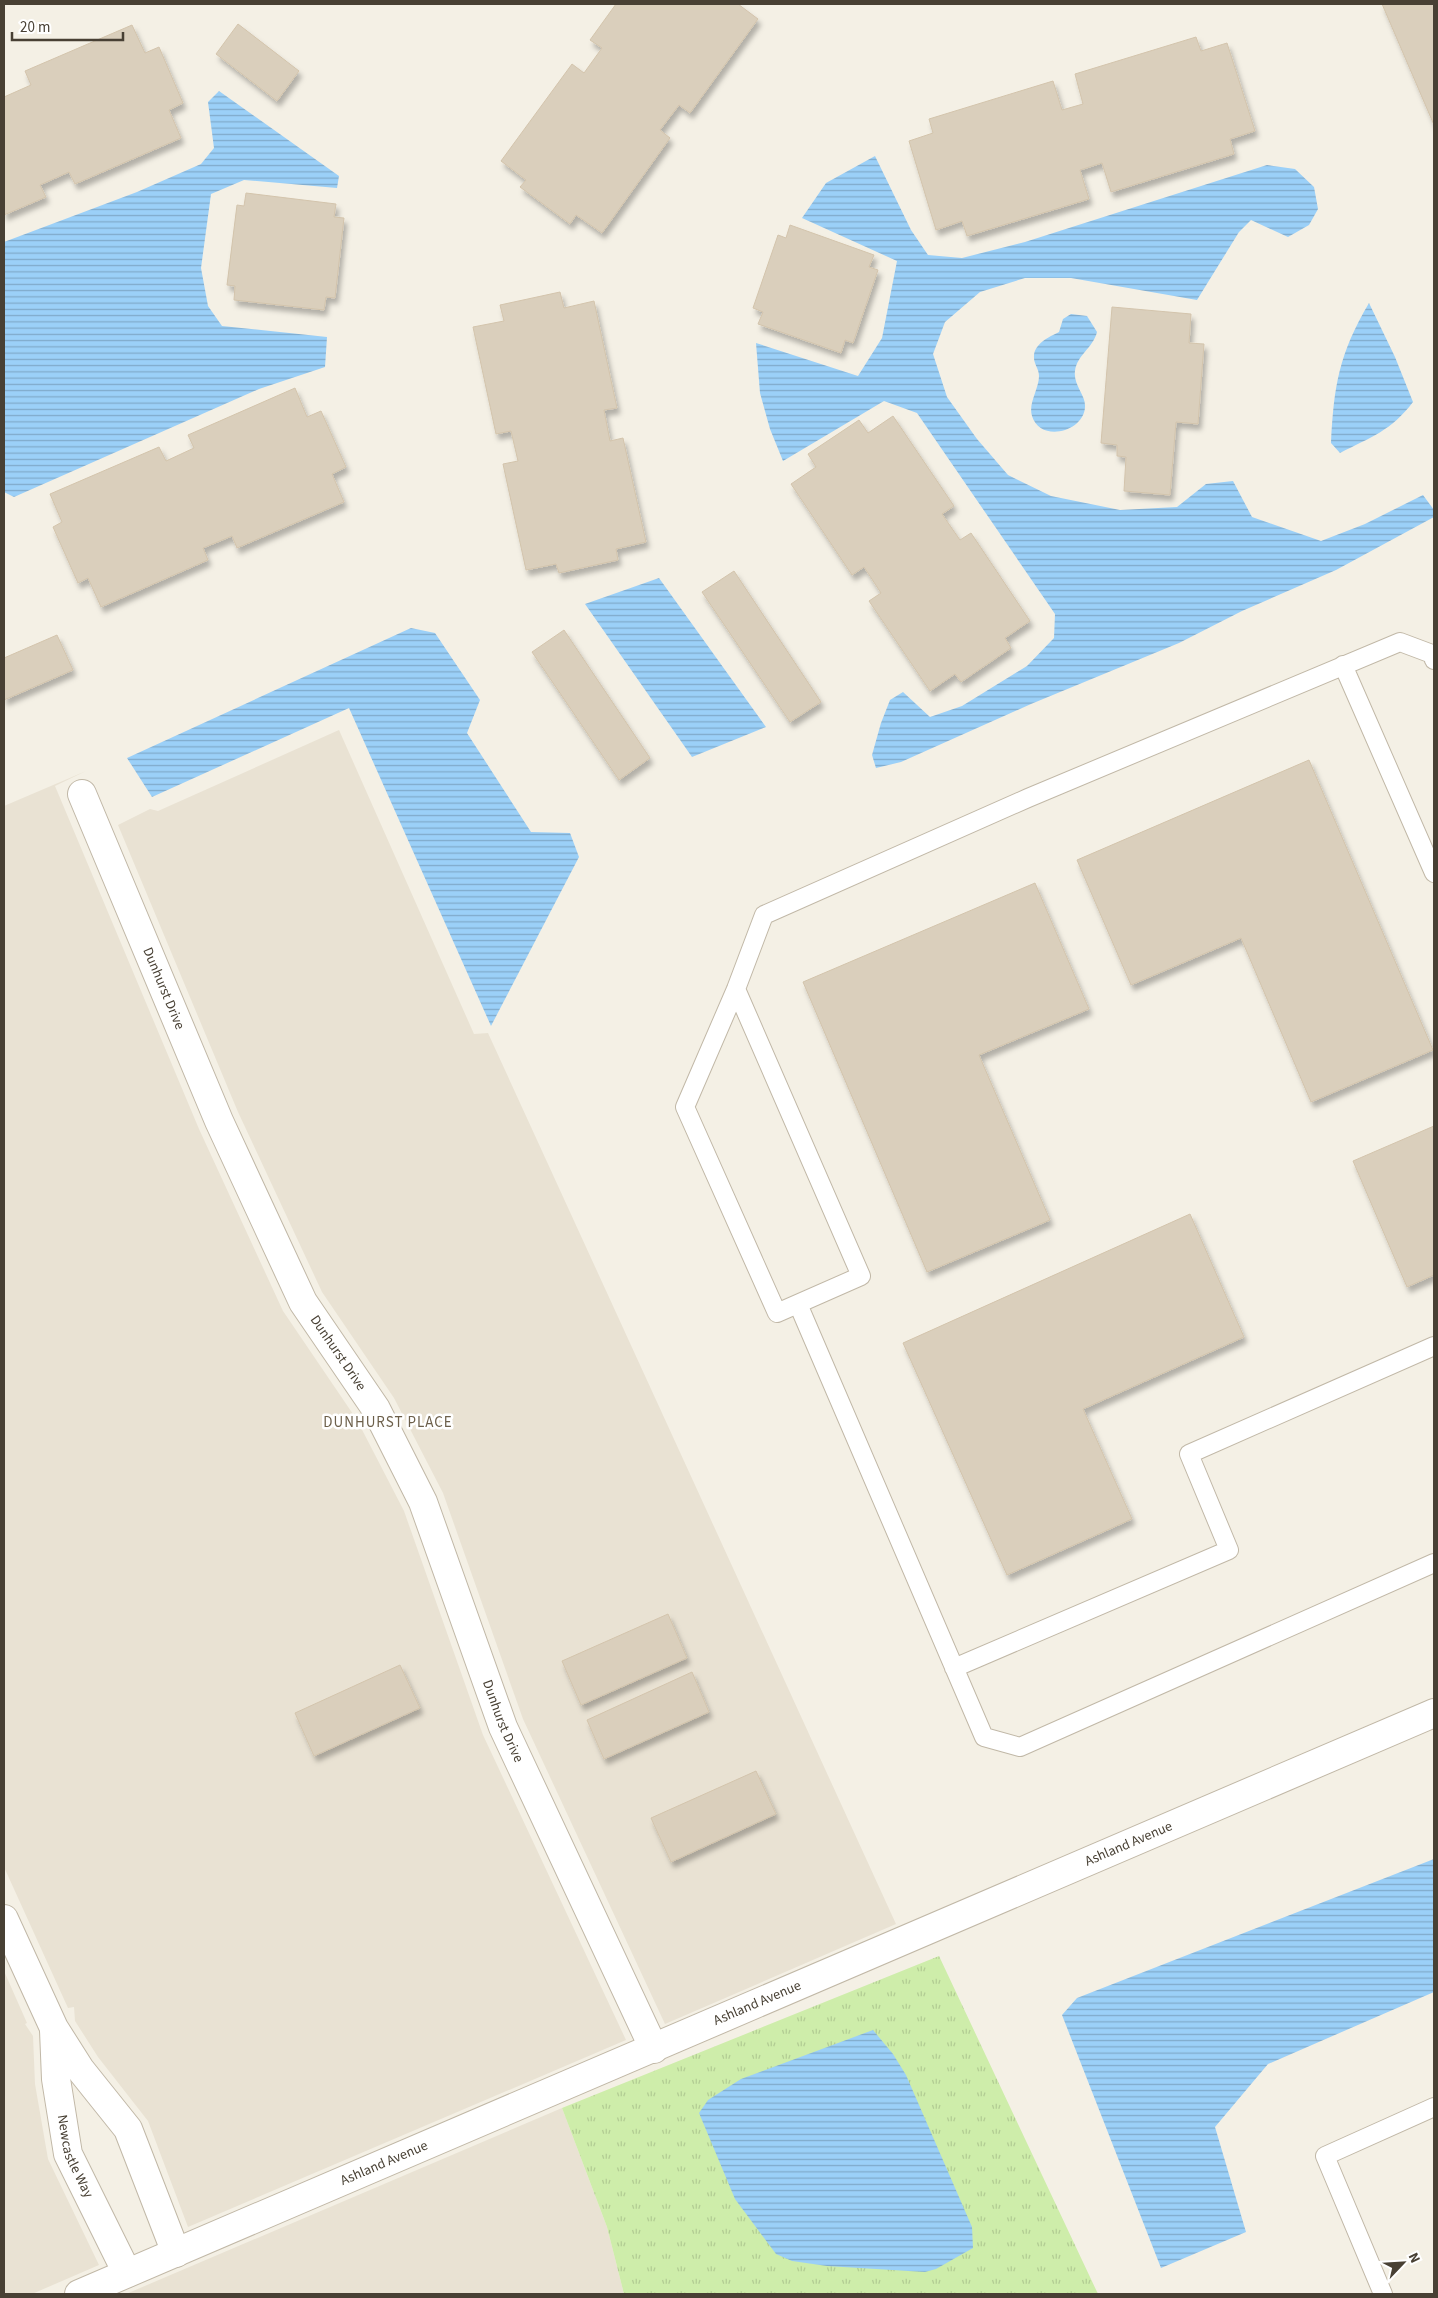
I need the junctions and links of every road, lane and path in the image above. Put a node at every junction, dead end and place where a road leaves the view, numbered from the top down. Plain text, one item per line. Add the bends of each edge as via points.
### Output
1 (1434, 660) edge
2 (1343, 665) junction
3 (82, 794) dead end
4 (1434, 873) edge
5 (736, 989) junction
6 (798, 1304) junction
7 (1434, 1346) edge
8 (1434, 1563) edge
9 (954, 1668) junction
10 (1434, 1713) edge
11 (4, 1919) edge
12 (54, 2028) junction
13 (654, 2049) junction
14 (1434, 2107) edge
15 (176, 2253) junction
16 (127, 2273) junction
17 (79, 2294) edge
18 (1383, 2294) edge

1 - 2 lane via 1432,654 1400,642
2 - 4 lane
2 - 5 lane via 1028,798 764,915
3 - 13 street, Dunhurst Drive via 219,1121 303,1302 376,1409 424,1502 503,1727
5 - 6 lane via 685,1107 777,1313
5 - 6 lane via 861,1276
6 - 9 lane
7 - 9 lane via 1189,1454 1229,1550
8 - 9 lane via 1020,1746 984,1737
10 - 13 street, Ashland Avenue
11 - 12 street, Newcastle Way
12 - 15 street, Newcastle Way via 80,2069 128,2129
12 - 16 street, Newcastle Way via 56,2079 68,2154
13 - 15 street, Ashland Avenue
14 - 18 lane via 1325,2156
15 - 16 street, Ashland Avenue
16 - 17 street, Ashland Avenue

